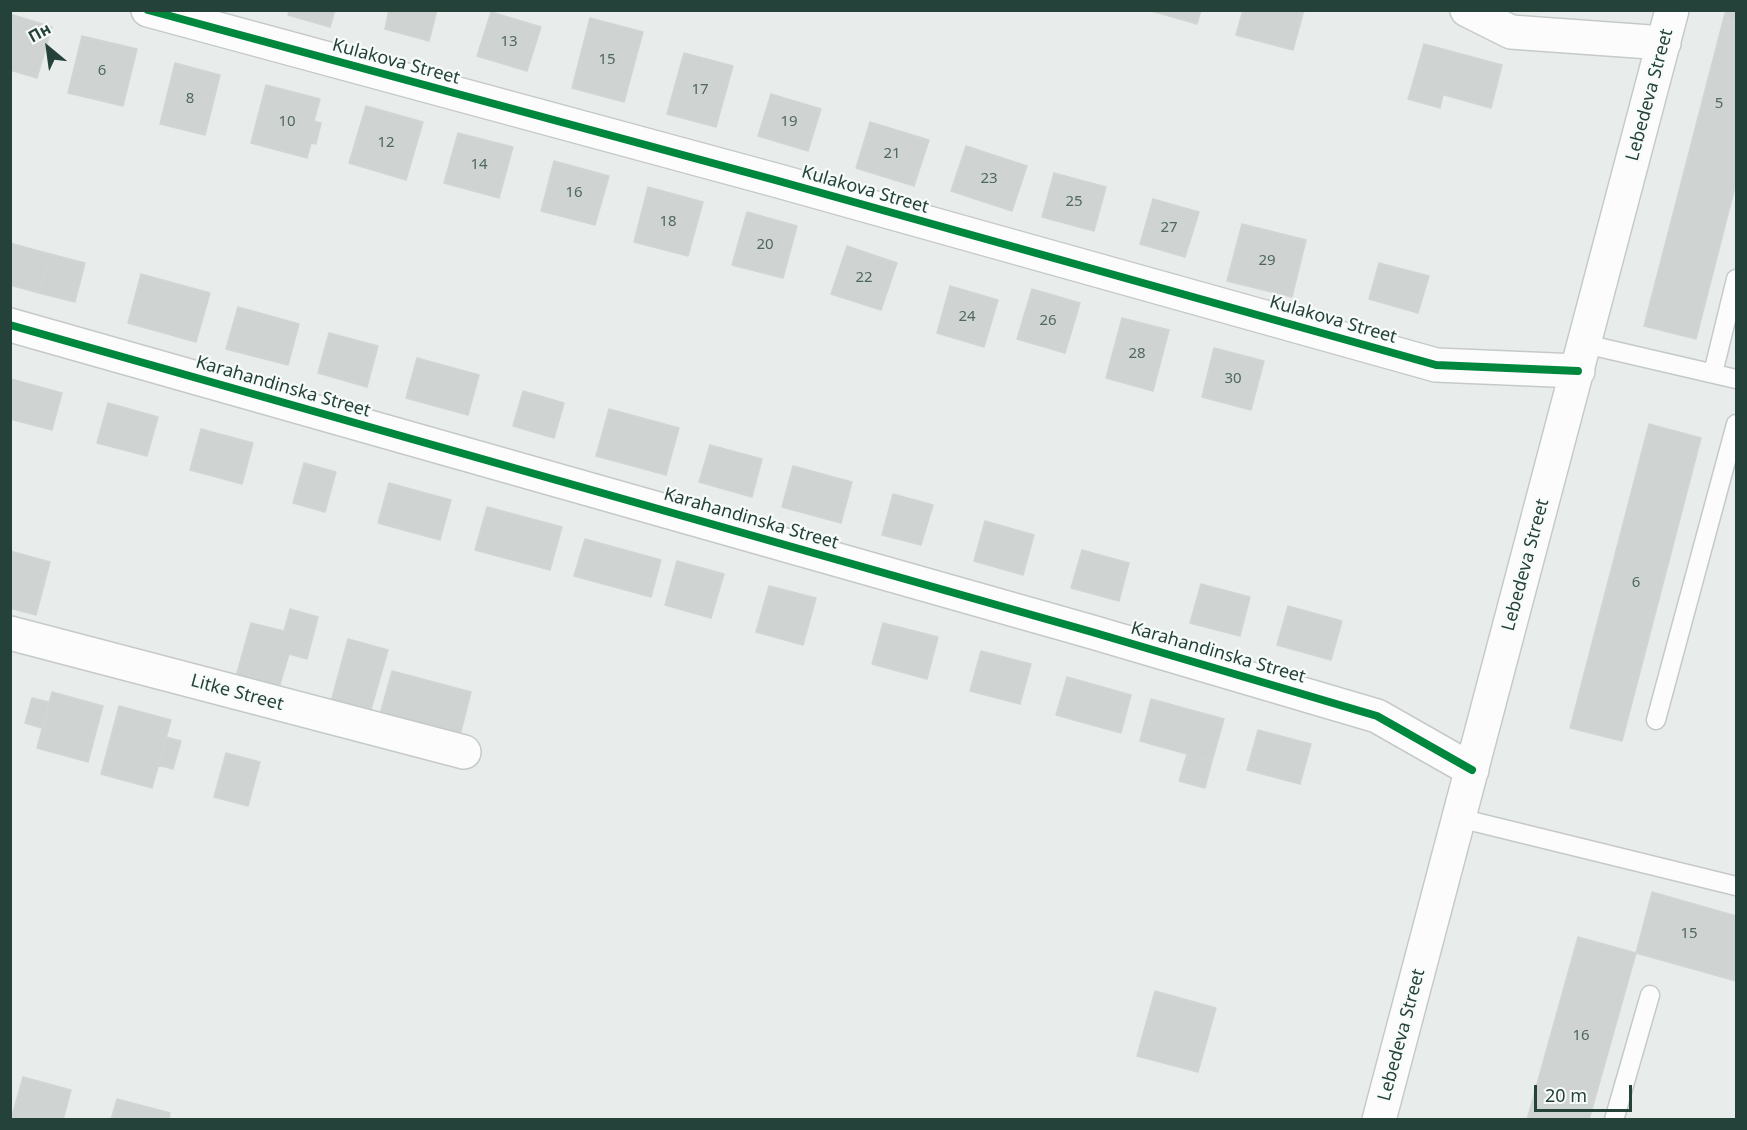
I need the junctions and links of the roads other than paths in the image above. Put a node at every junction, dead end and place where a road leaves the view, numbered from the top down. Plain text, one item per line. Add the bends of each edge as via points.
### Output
1 (148, 10) edge
2 (1467, 10) edge
3 (1672, 10) edge
4 (1664, 43) junction
5 (1737, 279) edge
6 (10, 325) edge
7 (1581, 357) junction
8 (1713, 373) junction
9 (1737, 379) edge
10 (1737, 424) edge
11 (10, 633) edge
12 (1656, 720) dead end
13 (464, 752) dead end
14 (1472, 770) junction
15 (1459, 818) junction
16 (1737, 886) edge
17 (1650, 995) dead end
18 (1379, 1119) edge
19 (1614, 1119) edge

1 - 7 street, Kulakova Street via 1436,365
2 - 4 street via 1510,32
3 - 4 street, Lebedeva Street
4 - 7 street, Lebedeva Street
5 - 8 lane
6 - 14 street, Karahandinska Street via 1377,716
7 - 8 lane
7 - 14 street, Lebedeva Street
8 - 9 lane
10 - 12 lane
11 - 13 street, Litke Street
14 - 15 street, Lebedeva Street
15 - 16 lane
15 - 18 street, Lebedeva Street
17 - 19 lane

